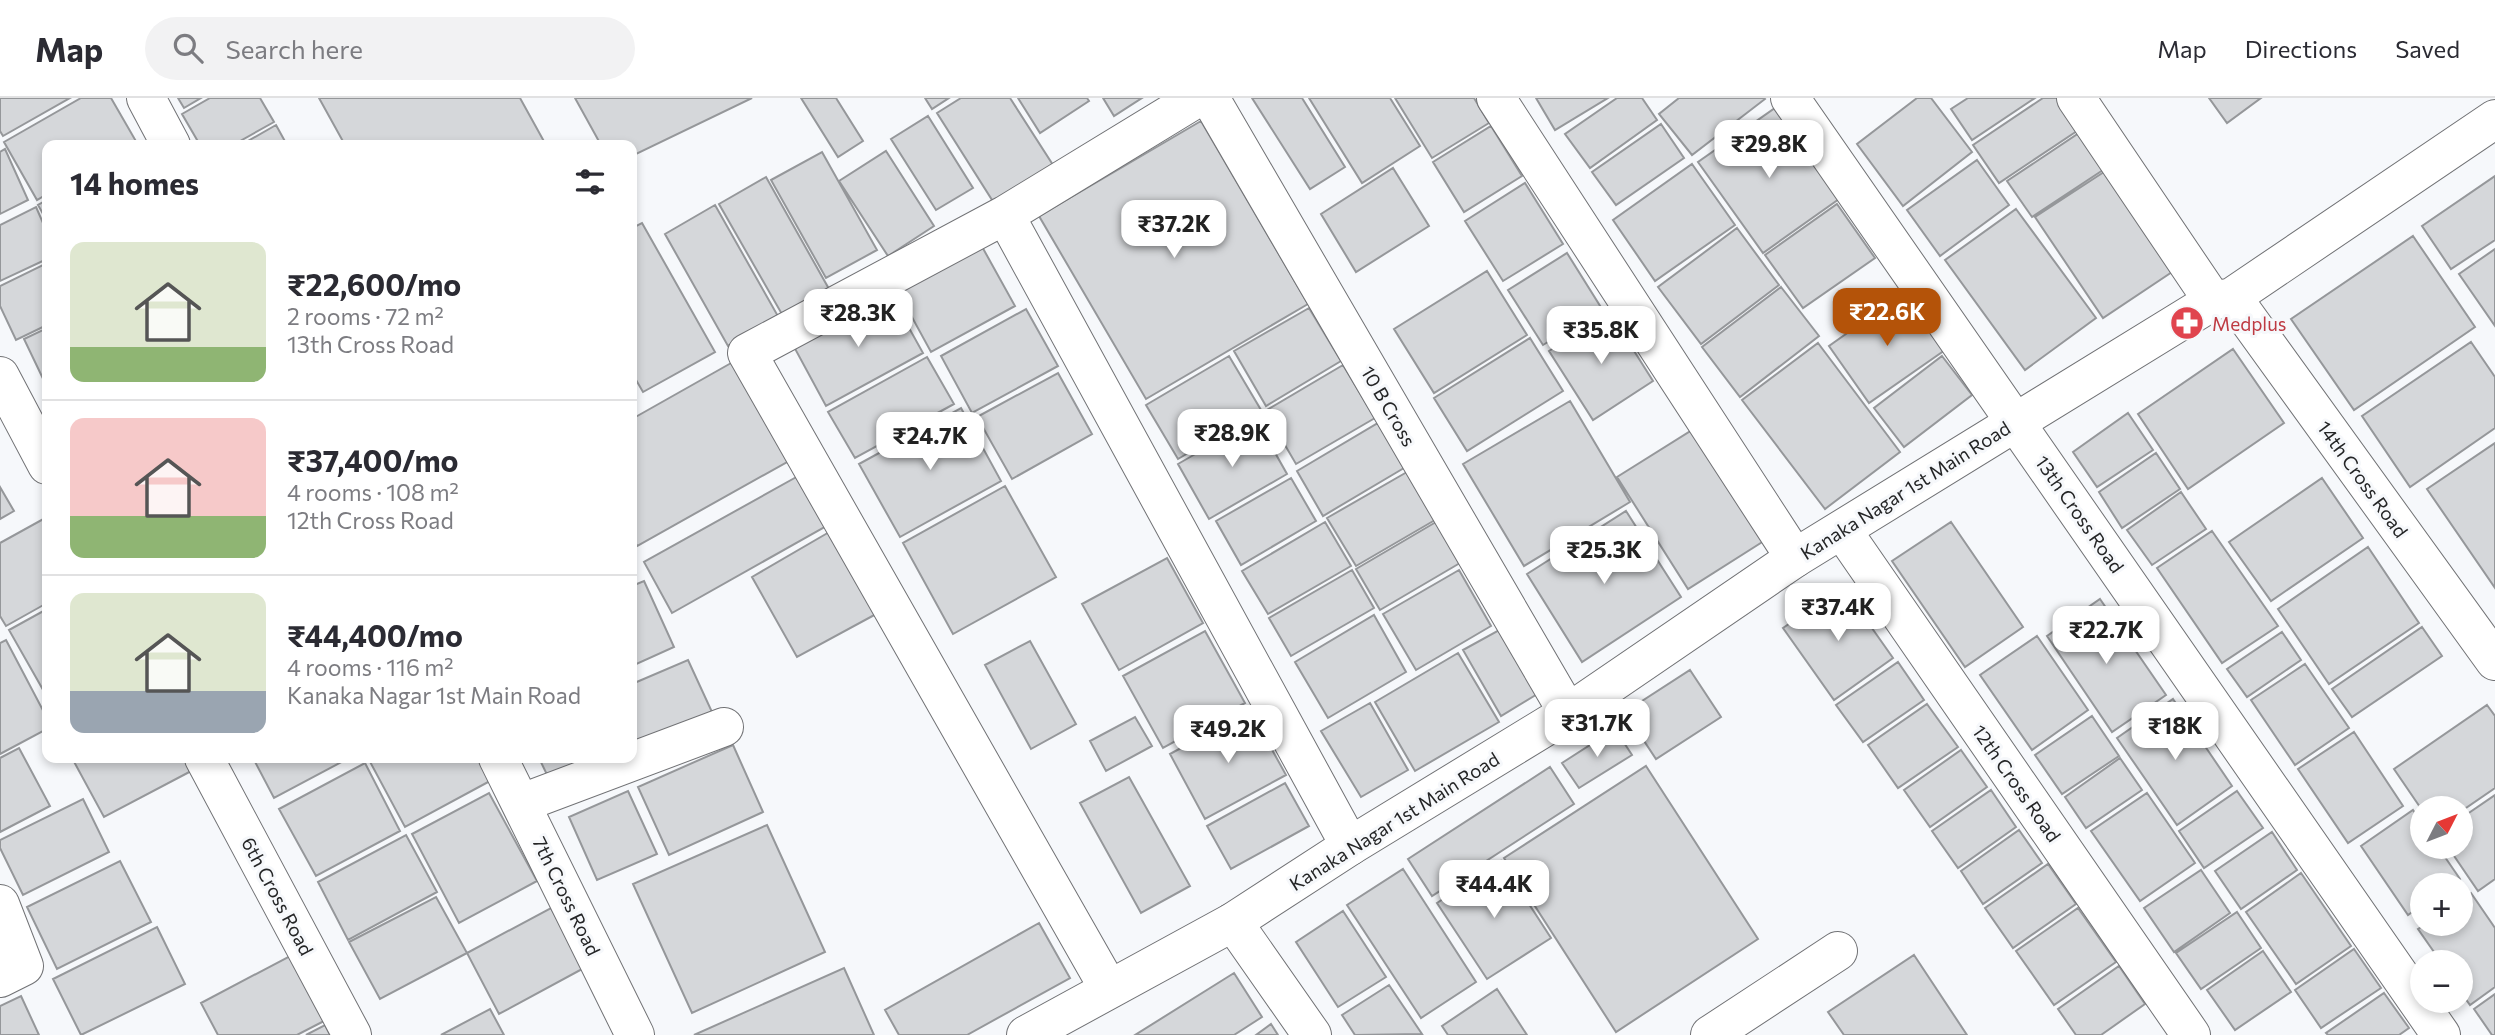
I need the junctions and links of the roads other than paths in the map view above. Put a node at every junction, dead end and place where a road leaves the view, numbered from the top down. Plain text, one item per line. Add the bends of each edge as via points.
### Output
1 (146, 98) edge
2 (1197, 98) edge
3 (1210, 98) edge
4 (1496, 98) edge
5 (1790, 98) edge
6 (2076, 98) edge
7 (2495, 119) edge
8 (168, 140) edge
9 (1005, 215) junction
10 (2222, 299) junction
11 (0, 376) edge
12 (2016, 422) junction
13 (42, 455) edge
14 (1842, 530) junction
15 (1795, 558) junction
16 (2495, 661) edge
17 (1568, 713) junction
18 (724, 727) dead end
19 (637, 760) edge
20 (207, 763) edge
21 (501, 763) edge
22 (628, 763) edge
23 (522, 803) junction
24 (1350, 846) junction
25 (0, 904) edge
26 (1233, 922) junction
27 (1838, 951) dead end
28 (0, 978) edge
29 (1109, 989) junction
30 (352, 1035) edge
31 (635, 1035) edge
32 (1026, 1035) edge
33 (1312, 1035) edge
34 (1710, 1035) edge
35 (2191, 1035) edge
36 (2441, 1035) edge

1 - 8 street
2 - 9 street
3 - 17 street, 10 B Cross
4 - 15 street
5 - 12 street, 13th Cross Road
6 - 10 street, 14th Cross Road
7 - 10 street, Kanaka Nagar 1st Main Road
9 - 24 street
9 - 29 street via 747,353
10 - 12 street, Kanaka Nagar 1st Main Road
10 - 16 street, 14th Cross Road
11 - 13 street
12 - 14 street, Kanaka Nagar 1st Main Road
12 - 36 street, 13th Cross Road
14 - 15 street, Kanaka Nagar 1st Main Road
14 - 35 street, 12th Cross Road
15 - 17 street, Kanaka Nagar 1st Main Road
17 - 24 street, Kanaka Nagar 1st Main Road
18 - 19 street
20 - 30 street, 6th Cross Road
21 - 23 street, 7th Cross Road
22 - 23 street
23 - 31 street, 7th Cross Road
24 - 26 street, Kanaka Nagar 1st Main Road
25 - 28 street via 24,967
26 - 29 street, Kanaka Nagar 1st Main Road
26 - 33 street
27 - 34 street
29 - 32 street, Kanaka Nagar 1st Main Road

